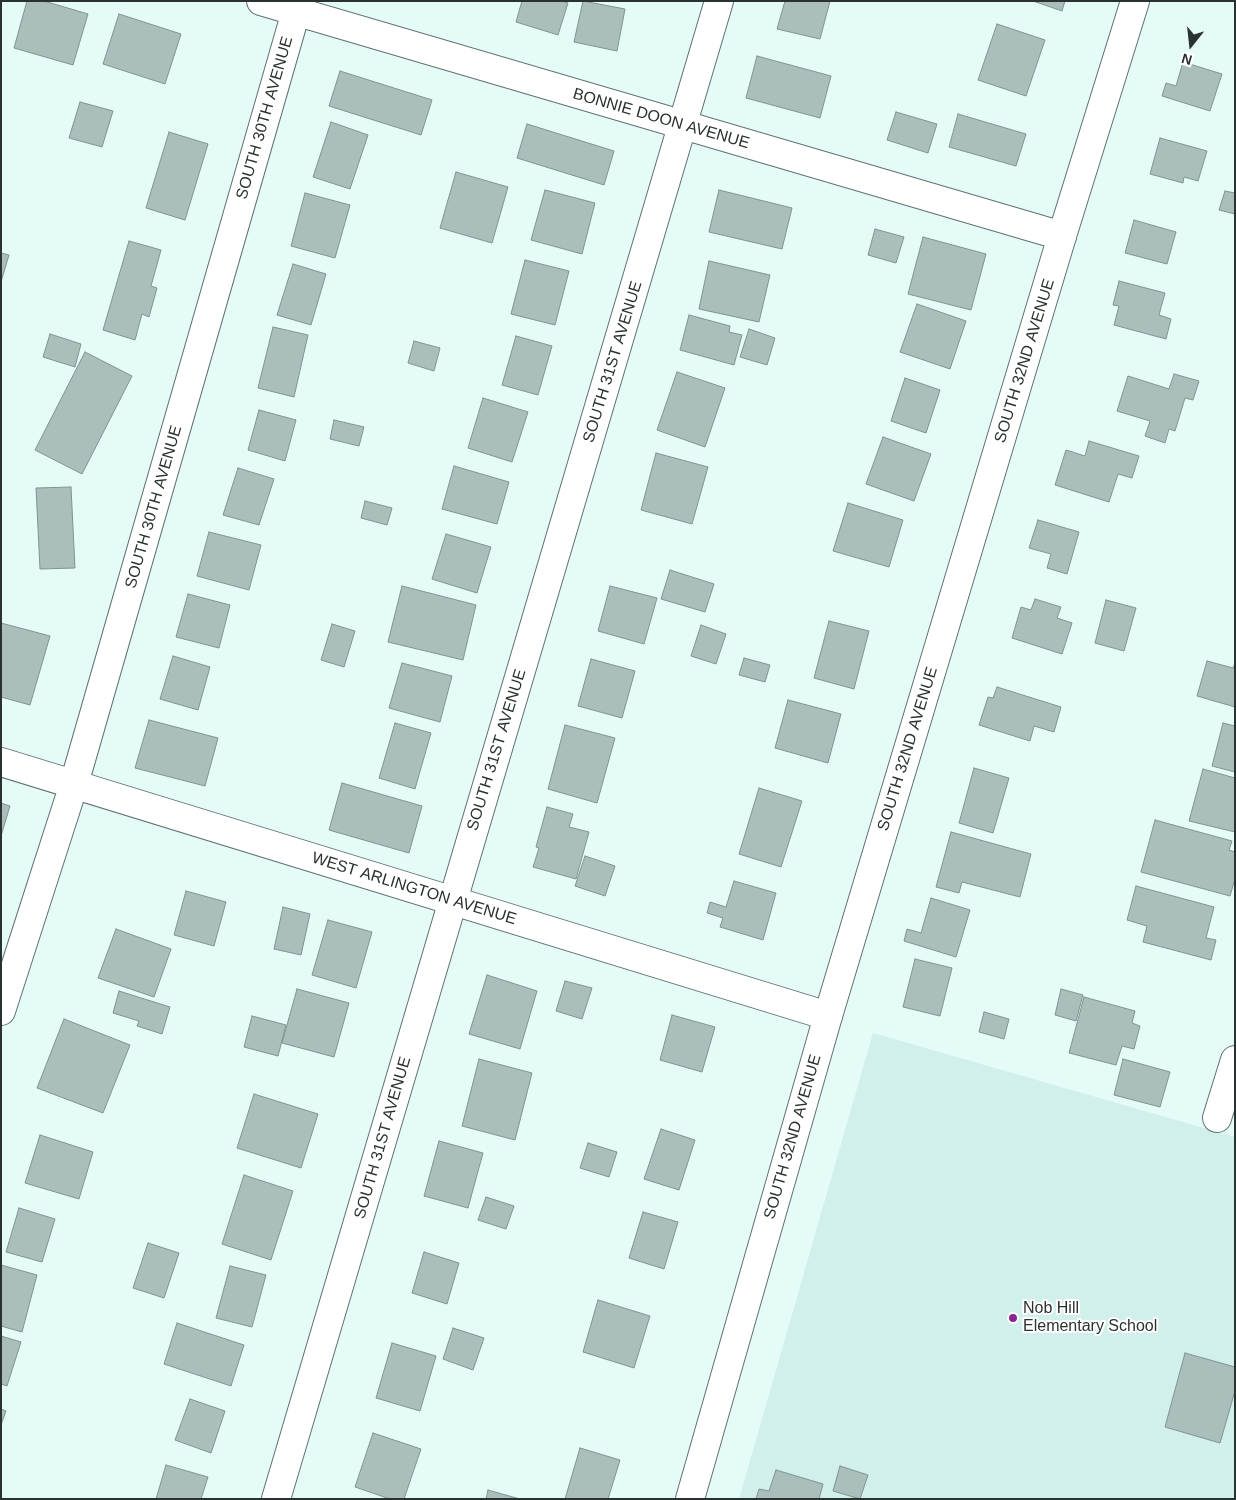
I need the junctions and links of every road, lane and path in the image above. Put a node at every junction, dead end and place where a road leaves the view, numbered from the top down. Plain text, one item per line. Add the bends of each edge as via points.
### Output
1 (261, 1) edge
2 (719, 1) edge
3 (1135, 1) edge
4 (298, 6) edge
5 (683, 126) junction
6 (1062, 236) junction
7 (1, 762) edge
8 (74, 784) junction
9 (453, 901) junction
10 (1, 1011) edge
11 (828, 1016) junction
12 (1235, 1060) edge
13 (1217, 1118) dead end
14 (276, 1499) edge
15 (690, 1499) edge

1 - 4 street, BONNIE DOON AVENUE
2 - 5 street, SOUTH 31ST AVENUE
3 - 6 street, SOUTH 32ND AVENUE
4 - 5 street, BONNIE DOON AVENUE
4 - 8 street, SOUTH 30TH AVENUE
5 - 6 street, BONNIE DOON AVENUE
5 - 9 street, SOUTH 31ST AVENUE
6 - 11 street, SOUTH 32ND AVENUE
7 - 8 street, WEST ARLINGTON AVENUE
8 - 9 street, WEST ARLINGTON AVENUE
8 - 10 street, SOUTH 30TH AVENUE
9 - 11 street, WEST ARLINGTON AVENUE
9 - 14 street, SOUTH 31ST AVENUE
11 - 15 street, SOUTH 32ND AVENUE
12 - 13 street

